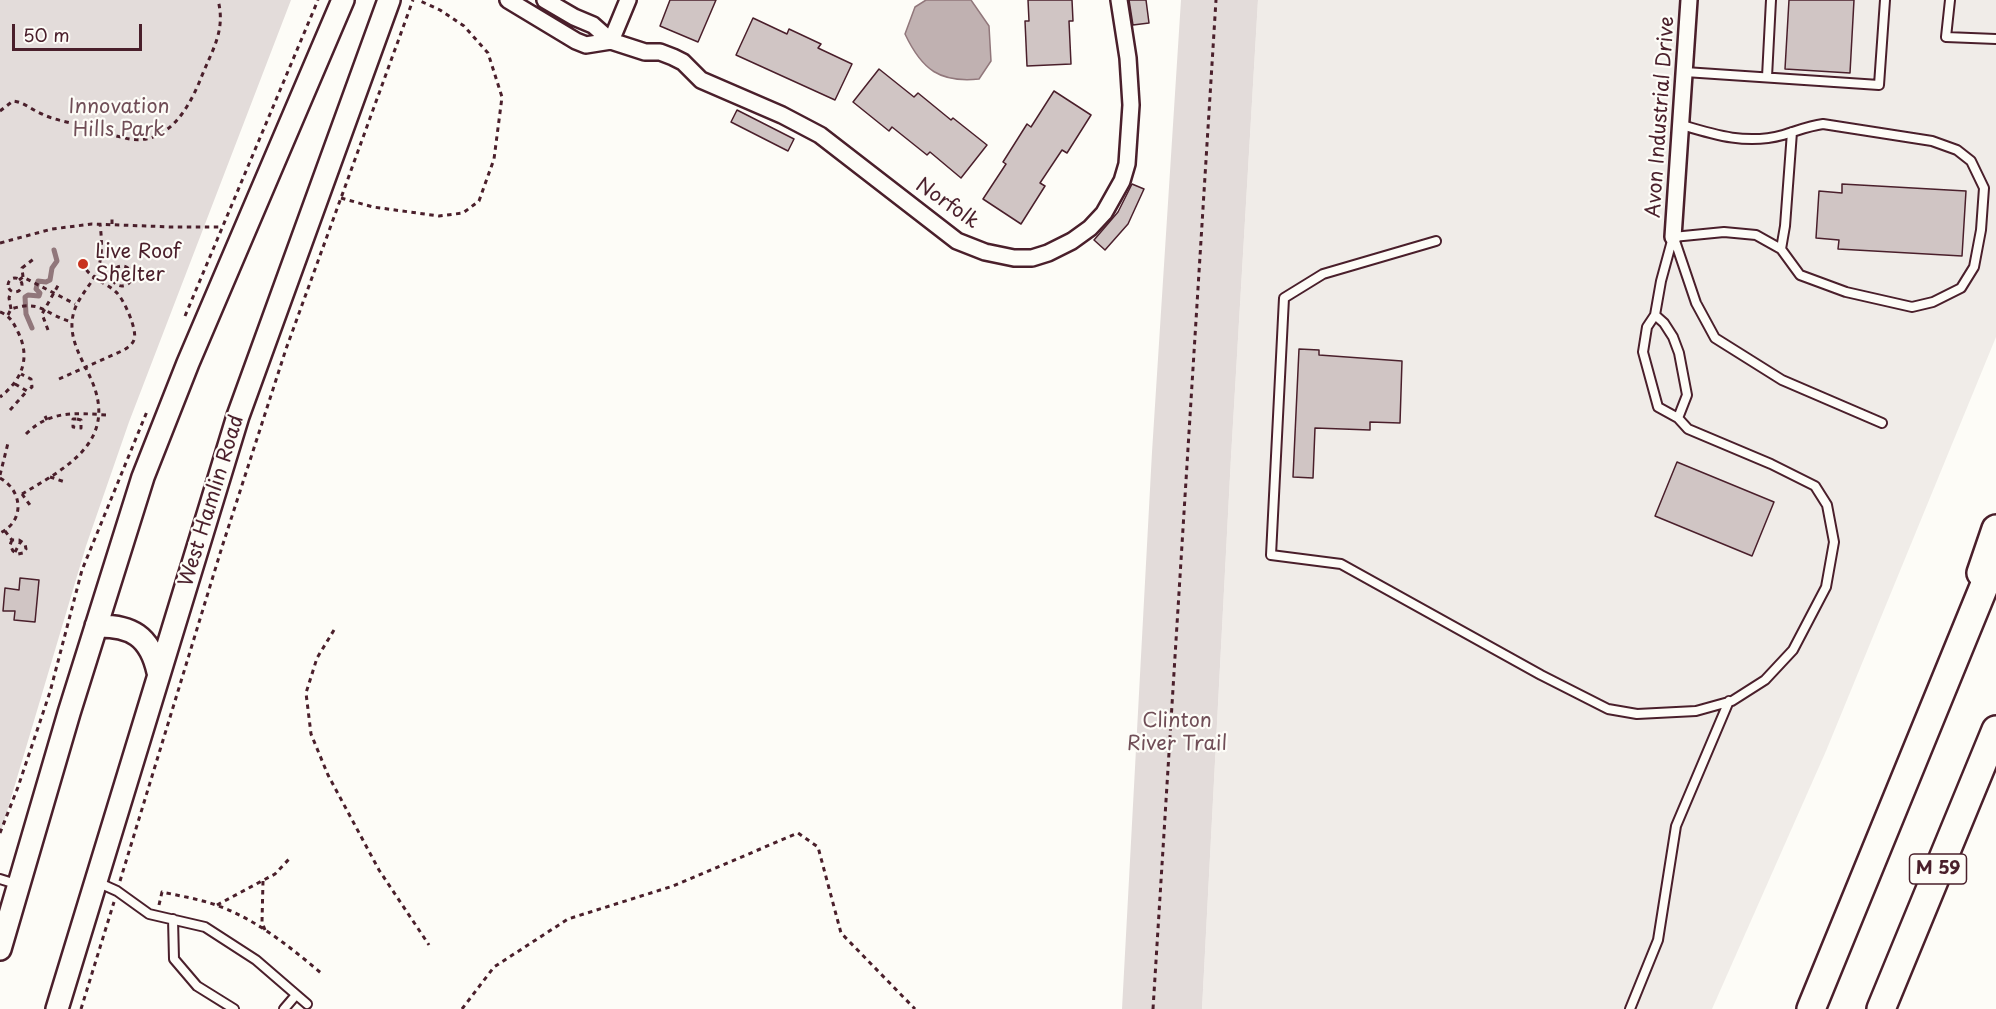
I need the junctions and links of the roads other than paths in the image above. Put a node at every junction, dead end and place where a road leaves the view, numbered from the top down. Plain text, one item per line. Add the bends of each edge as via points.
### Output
1 (343, 0) edge
2 (389, 0) edge
3 (508, 0) edge
4 (628, 0) edge
5 (1119, 0) edge
6 (1689, 0) edge
7 (1771, 0) edge
8 (1885, 0) edge
9 (1950, 0) edge
10 (552, 4) edge
11 (549, 26) junction
12 (1996, 39) edge
13 (611, 41) junction
14 (1685, 72) junction
15 (1767, 77) junction
16 (1682, 125) junction
17 (1792, 132) junction
18 (1674, 237) junction
19 (1436, 241) dead end
20 (1781, 249) junction
21 (1655, 315) junction
22 (1678, 418) junction
23 (1882, 423) dead end
24 (1996, 529) edge
25 (1996, 557) edge
26 (96, 626) junction
27 (158, 672) junction
28 (1937, 699) junction
29 (1729, 701) junction
30 (1996, 730) edge
31 (96, 881) junction
32 (9, 882) edge
33 (5, 910) edge
34 (173, 919) junction
35 (0, 949) edge
36 (296, 995) junction
37 (307, 1004) dead end
38 (57, 1009) edge
39 (234, 1009) edge
40 (284, 1009) edge
41 (1630, 1009) edge
42 (1811, 1009) edge
43 (1881, 1009) edge

1 - 26 main road via 171,404 140,486
2 - 27 main road, West Hamlin Road via 238,416
3 - 11 street, Norfolk
4 - 13 street
5 - 13 street, Norfolk via 1131,105 1122,181 1104,213 1090,228 1072,241 1032,258 1000,256 957,241 820,135 701,80 673,57
6 - 14 street, Avon Industrial Drive
7 - 15 lane
8 - 15 lane via 1879,85
9 - 12 lane via 1947,37
10 - 11 street
10 - 13 street, Norfolk via 593,25
11 - 13 street, Norfolk via 586,45
14 - 15 lane
14 - 16 street, Avon Industrial Drive
16 - 17 lane via 1744,139
16 - 18 street, Avon Industrial Drive
17 - 20 lane
17 - 20 lane via 1823,124 1932,141 1957,150 1971,161 1984,188 1981,230 1974,267 1961,288 1912,307 1846,292 1800,275
18 - 20 lane via 1724,231 1756,235
18 - 21 lane via 1660,281
18 - 23 lane via 1696,303 1714,338 1782,380
19 - 29 lane via 1323,274 1284,298 1271,555 1341,564 1608,709 1637,714 1696,711
21 - 22 lane via 1664,323 1679,352 1687,395
21 - 22 lane via 1647,327 1643,352 1658,407
22 - 29 lane via 1688,429 1815,486 1827,505 1834,542 1826,587 1793,650 1765,680
24 - 28 highway
25 - 28 highway
26 - 27 main road via 120,627 137,635 152,650
26 - 32 main road
27 - 31 main road, West Hamlin Road
28 - 42 highway
29 - 41 lane via 1676,826 1658,940
30 - 43 highway, M 59
31 - 34 lane via 149,914
31 - 38 main road, West Hamlin Road
32 - 33 main road
33 - 35 main road
34 - 36 lane via 205,927 256,960
34 - 39 lane via 174,959 196,986
36 - 37 lane
36 - 40 lane

